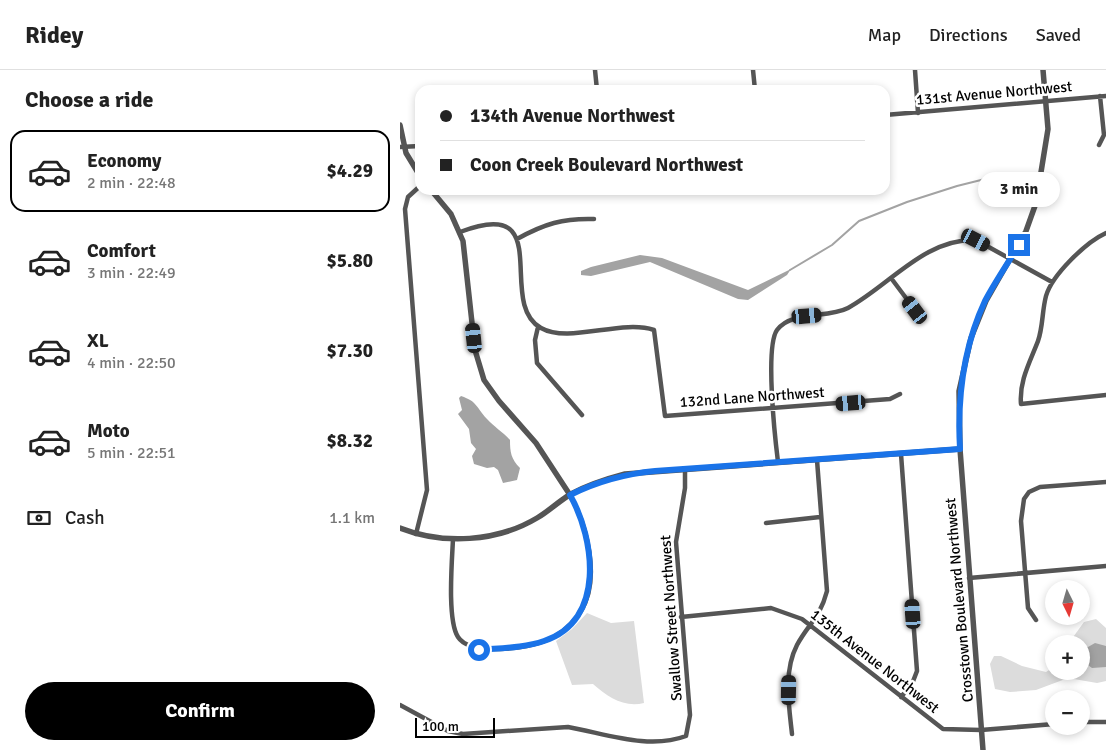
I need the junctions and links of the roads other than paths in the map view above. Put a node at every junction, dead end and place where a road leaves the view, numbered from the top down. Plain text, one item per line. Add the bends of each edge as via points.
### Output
1 (596, 70) edge
2 (753, 70) edge
3 (915, 70) edge
4 (1043, 70) edge
5 (597, 85) edge
6 (754, 85) edge
7 (1103, 96) edge
8 (1046, 101) junction
9 (918, 113) junction
10 (890, 115) edge
11 (400, 125) edge
12 (415, 146) edge
13 (1099, 146) dead end
14 (402, 147) edge
15 (415, 170) edge
16 (415, 191) edge
17 (435, 195) edge
18 (594, 219) dead end
19 (460, 232) junction
20 (1106, 233) edge
21 (517, 239) junction
22 (1011, 258) junction
23 (891, 278) junction
24 (1052, 282) junction
25 (915, 310) dead end
26 (538, 327) junction
27 (900, 394) dead end
28 (1106, 395) edge
29 (774, 410) junction
30 (582, 415) dead end
31 (960, 449) junction
32 (901, 454) junction
33 (817, 460) junction
34 (778, 462) junction
35 (685, 469) junction
36 (1106, 482) edge
37 (570, 495) junction
38 (820, 517) junction
39 (766, 523) dead end
40 (400, 528) edge
41 (416, 534) junction
42 (453, 539) junction
43 (1106, 566) edge
44 (1025, 573) junction
45 (969, 578) junction
46 (681, 617) junction
47 (1036, 620) dead end
48 (811, 626) junction
49 (902, 697) junction
50 (400, 705) edge
51 (1090, 722) edge
52 (1106, 722) edge
53 (1045, 725) edge
54 (982, 730) junction
55 (792, 734) dead end
56 (616, 744) dead end
57 (649, 748) dead end
58 (983, 750) edge

1 - 5 street
2 - 6 street
3 - 9 street
4 - 8 street, Crosstown Boulevard Northwest
7 - 8 street, 131st Avenue Northwest
7 - 13 street via 1104,135
8 - 9 street, 131st Avenue Northwest
8 - 22 street, Crosstown Boulevard Northwest via 1048,129 1036,203
9 - 10 street, 131st Avenue Northwest
11 - 14 street
12 - 14 street
14 - 15 street
16 - 41 street via 408,197 405,209 427,490
17 - 19 street via 451,214
18 - 21 street via 569,219 546,225
19 - 21 street via 493,223 505,226
19 - 37 street via 466,252 475,350 481,372 490,389 536,444
20 - 24 street via 1088,244
21 - 26 street via 523,304 526,316
22 - 23 street via 976,240 964,239 932,249
22 - 24 street
22 - 31 street, Crosstown Boulevard Northwest via 986,301 963,368 959,398
23 - 25 street
23 - 29 street via 847,308 792,320 780,328 771,349
24 - 28 street via 1039,336 1022,384 1021,404
26 - 29 street, 132nd Lane Northwest via 557,333 630,327 654,330 664,416
26 - 30 street via 537,363
27 - 29 street, 132nd Lane Northwest via 890,399
29 - 34 street
31 - 32 street
31 - 45 street, Crosstown Boulevard Northwest
32 - 33 street
32 - 49 street via 917,671
33 - 34 street
33 - 38 street
34 - 35 street
35 - 37 street via 625,474
35 - 46 street, Swallow Street Northwest via 676,542
36 - 44 street via 1040,487 1029,492 1024,499 1021,521
37 - 42 street via 538,518 514,529
37 - 42 street via 580,513 590,552 590,582 582,610 545,641 479,650 462,643 455,630 451,588
38 - 39 street
38 - 48 street via 827,591 823,609
40 - 41 street
41 - 42 street
43 - 44 street
44 - 45 street
44 - 47 street via 1028,608
45 - 54 street, Crosstown Boulevard Northwest
46 - 48 street, 135th Avenue Northwest via 770,608 802,619
46 - 57 street, Swallow Street Northwest via 690,715 686,736 670,746
48 - 49 street, 135th Avenue Northwest
48 - 55 street via 797,645 789,673
49 - 54 street, 135th Avenue Northwest via 943,729
50 - 56 street via 448,731 464,734 568,727
51 - 52 street
53 - 54 street, 135th Avenue Northwest
54 - 58 street, Crosstown Boulevard Northwest

